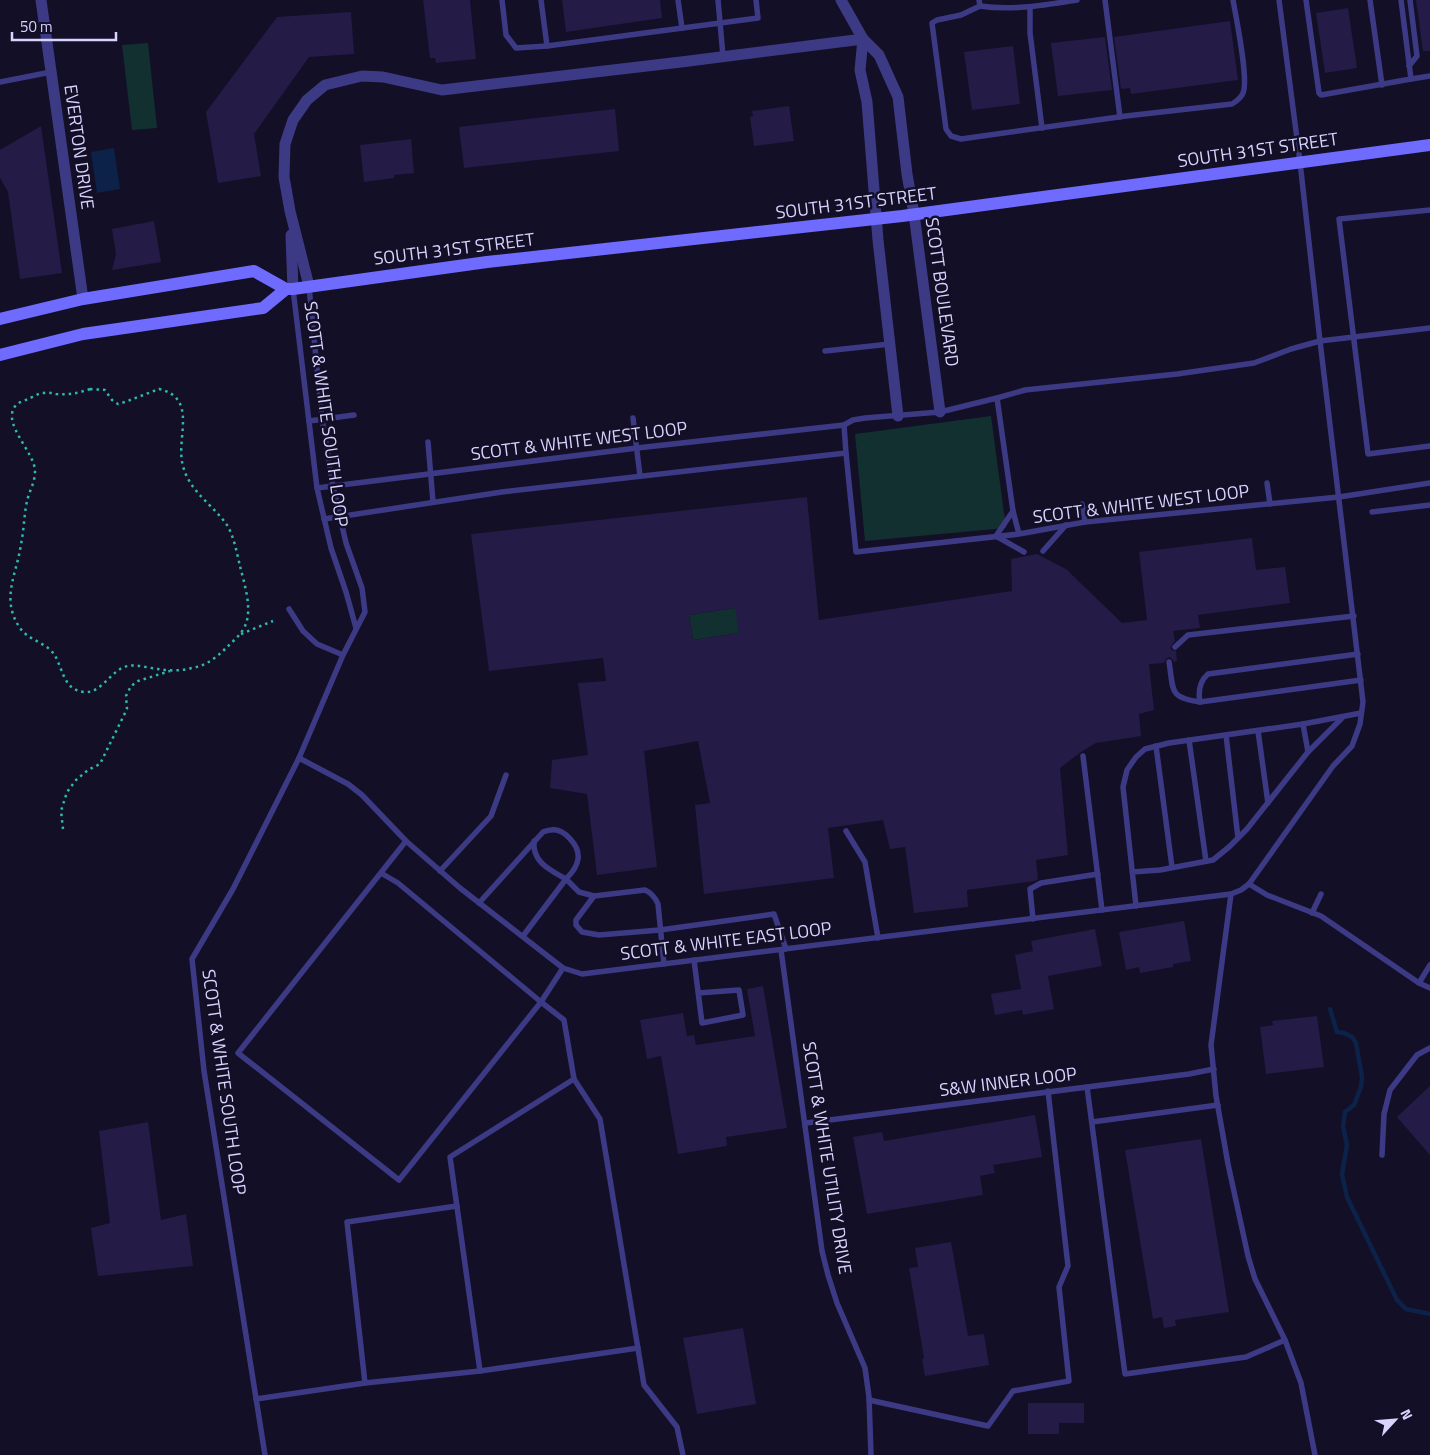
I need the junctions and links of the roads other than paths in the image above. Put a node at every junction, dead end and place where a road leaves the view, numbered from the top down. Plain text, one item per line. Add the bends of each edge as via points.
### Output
1 (41, 0) edge
2 (502, 0) edge
3 (541, 0) edge
4 (678, 0) edge
5 (718, 0) edge
6 (756, 0) edge
7 (844, 0) edge
8 (1077, 0) edge
9 (1105, 0) edge
10 (1233, 0) edge
11 (1279, 0) edge
12 (1306, 0) edge
13 (1370, 0) edge
14 (1401, 0) edge
15 (1410, 0) edge
16 (979, 3) edge
17 (1030, 7) junction
18 (720, 23) junction
19 (682, 28) junction
20 (863, 38) junction
21 (547, 46) junction
22 (723, 56) junction
23 (1409, 66) junction
24 (51, 72) junction
25 (1430, 76) edge
26 (1411, 79) junction
27 (0, 82) edge
28 (1382, 84) junction
29 (1120, 117) junction
30 (1042, 128) junction
31 (1430, 145) edge
32 (1300, 162) junction
33 (1430, 210) edge
34 (290, 211) junction
35 (914, 214) junction
36 (878, 219) junction
37 (309, 286) junction
38 (290, 289) junction
39 (83, 299) junction
40 (0, 319) edge
41 (1430, 328) edge
42 (1353, 338) junction
43 (1320, 341) junction
44 (890, 344) junction
45 (825, 351) dead end
46 (0, 355) edge
47 (997, 398) junction
48 (940, 412) junction
49 (354, 415) dead end
50 (898, 416) junction
51 (633, 418) dead end
52 (322, 419) junction
53 (309, 421) junction
54 (844, 425) junction
55 (428, 442) dead end
56 (1430, 446) edge
57 (637, 448) junction
58 (846, 453) junction
59 (430, 474) junction
60 (640, 476) junction
61 (1430, 483) edge
62 (1267, 484) dead end
63 (334, 486) junction
64 (317, 488) junction
65 (1339, 497) junction
66 (433, 502) junction
67 (1082, 504) dead end
68 (1270, 504) junction
69 (1430, 505) edge
70 (1013, 511) junction
71 (1372, 512) dead end
72 (341, 516) junction
73 (324, 518) junction
74 (1085, 522) junction
75 (1066, 526) junction
76 (1019, 534) junction
77 (996, 536) junction
78 (1043, 550) dead end
79 (1024, 552) dead end
80 (290, 608) dead end
81 (1354, 616) junction
82 (356, 628) junction
83 (1176, 646) dead end
84 (1358, 654) junction
85 (343, 655) junction
86 (1169, 662) dead end
87 (1361, 680) junction
88 (1200, 702) junction
89 (1361, 713) junction
90 (1344, 716) junction
91 (1303, 724) junction
92 (1258, 731) junction
93 (1226, 735) junction
94 (1189, 740) junction
95 (1156, 746) junction
96 (1308, 752) junction
97 (1083, 756) dead end
98 (299, 758) junction
99 (506, 775) dead end
100 (1268, 802) junction
101 (846, 831) dead end
102 (1238, 838) junction
103 (406, 841) junction
104 (534, 841) junction
105 (1206, 861) junction
106 (1172, 867) junction
107 (440, 871) junction
108 (1132, 872) junction
109 (380, 873) junction
110 (1098, 874) junction
111 (566, 880) junction
112 (1249, 884) junction
113 (1231, 894) junction
114 (1321, 894) dead end
115 (594, 896) junction
116 (479, 903) junction
117 (1136, 906) junction
118 (1102, 910) junction
119 (1312, 913) junction
120 (1033, 919) junction
121 (660, 930) junction
122 (522, 936) junction
123 (878, 938) junction
124 (783, 950) junction
125 (694, 960) junction
126 (664, 964) junction
127 (1430, 965) edge
128 (563, 968) junction
129 (1419, 984) junction
130 (1430, 988) edge
131 (698, 993) junction
132 (541, 1002) junction
133 (1430, 1048) edge
134 (1214, 1069) junction
135 (574, 1079) junction
136 (1087, 1087) junction
137 (1048, 1092) junction
138 (1218, 1105) junction
139 (1092, 1122) junction
140 (806, 1123) junction
141 (1382, 1156) dead end
142 (457, 1206) junction
143 (1285, 1340) junction
144 (638, 1348) junction
145 (480, 1370) junction
146 (365, 1383) junction
147 (256, 1399) junction
148 (869, 1400) junction
149 (265, 1455) edge
150 (683, 1455) edge
151 (870, 1455) edge
152 (1315, 1455) edge

1 - 24 street, EVERTON DRIVE
2 - 21 lane via 506,35 516,48
3 - 21 lane
4 - 19 lane
5 - 18 lane
6 - 18 lane via 758,18
7 - 20 street, SCOTT BOULEVARD
8 - 17 lane
9 - 29 lane
10 - 29 lane via 1244,63 1244,92 1238,100 1232,104
11 - 32 lane
12 - 28 lane via 1319,93 1325,96
13 - 28 lane
14 - 23 lane
15 - 23 lane via 1417,56
16 - 17 lane via 998,9
16 - 30 lane via 961,15 932,23 946,129 951,136 961,139
17 - 30 lane
18 - 19 lane
18 - 22 lane
19 - 21 lane
20 - 22 street
20 - 35 street, SCOTT BOULEVARD via 879,55 898,97
20 - 36 street via 860,70
22 - 34 street via 442,90 383,77 362,76 325,85 307,100 293,120 285,144 284,177
23 - 26 lane
24 - 27 lane
24 - 39 street, EVERTON DRIVE
25 - 26 lane
26 - 28 lane
29 - 30 lane
31 - 32 main road, SOUTH 31ST STREET
32 - 35 main road, SOUTH 31ST STREET
32 - 43 lane
33 - 42 lane via 1339,219
34 - 37 street
34 - 38 street
35 - 36 main road, SOUTH 31ST STREET
35 - 48 street, SCOTT BOULEVARD
36 - 37 main road, SOUTH 31ST STREET via 487,262
36 - 44 street
37 - 38 main road, SOUTH 31ST STREET
37 - 52 lane, SCOTT & WHITE SOUTH LOOP
38 - 39 main road via 254,270
38 - 46 main road via 263,308 83,334
38 - 53 lane, SCOTT & WHITE SOUTH LOOP
39 - 40 main road
41 - 42 lane, SCOTT & WHITE WEST LOOP
42 - 43 lane, SCOTT & WHITE WEST LOOP
42 - 56 lane via 1368,454
43 - 47 lane, SCOTT & WHITE WEST LOOP via 1254,363 1025,390
43 - 65 lane
44 - 45 lane
44 - 50 street
47 - 48 lane, SCOTT & WHITE WEST LOOP
47 - 70 lane
48 - 50 lane, SCOTT & WHITE WEST LOOP
49 - 52 lane
50 - 54 lane, SCOTT & WHITE WEST LOOP via 853,420
51 - 57 lane
52 - 53 lane
52 - 63 lane, SCOTT & WHITE SOUTH LOOP
53 - 64 lane, SCOTT & WHITE SOUTH LOOP
54 - 57 lane, SCOTT & WHITE WEST LOOP
54 - 58 lane
55 - 59 lane
57 - 59 lane, SCOTT & WHITE WEST LOOP
57 - 60 lane
58 - 60 lane
58 - 77 lane, SCOTT & WHITE WEST LOOP via 856,552
59 - 63 lane, SCOTT & WHITE WEST LOOP
59 - 66 lane
60 - 66 lane
61 - 65 lane, SCOTT & WHITE WEST LOOP
62 - 68 lane
63 - 64 lane, SCOTT & WHITE WEST LOOP
63 - 72 lane, SCOTT & WHITE SOUTH LOOP
64 - 73 lane, SCOTT & WHITE SOUTH LOOP
65 - 68 lane, SCOTT & WHITE WEST LOOP
65 - 81 lane
66 - 72 lane
67 - 74 lane
68 - 74 lane, SCOTT & WHITE WEST LOOP
69 - 71 lane
70 - 76 lane
70 - 77 lane
72 - 73 lane
72 - 82 lane, SCOTT & WHITE SOUTH LOOP via 362,588 365,612
73 - 82 lane, SCOTT & WHITE SOUTH LOOP via 330,548
74 - 75 lane, SCOTT & WHITE WEST LOOP
75 - 76 lane, SCOTT & WHITE WEST LOOP
75 - 78 lane
76 - 77 lane, SCOTT & WHITE WEST LOOP
77 - 79 lane
80 - 85 lane via 304,631 317,644
81 - 83 lane via 1188,635
81 - 84 lane
82 - 85 lane, SCOTT & WHITE SOUTH LOOP
84 - 87 lane
84 - 88 lane via 1208,674 1198,692
85 - 98 lane, SCOTT & WHITE SOUTH LOOP
86 - 88 lane via 1177,695
87 - 88 lane
87 - 89 lane
89 - 90 lane
89 - 112 lane via 1352,746 1333,766
90 - 91 lane
90 - 96 lane
91 - 92 lane
91 - 96 lane
92 - 93 lane
92 - 100 lane
93 - 94 lane
93 - 102 lane
94 - 95 lane
94 - 105 lane
95 - 106 lane
95 - 108 lane via 1145,749 1136,757 1127,770 1123,787
96 - 100 lane
97 - 110 lane
98 - 103 lane, SCOTT & WHITE EAST LOOP via 348,784
98 - 147 lane, SCOTT & WHITE SOUTH LOOP via 233,889 192,959 204,1071
99 - 107 lane via 492,816
100 - 102 lane
101 - 123 lane via 865,862
102 - 105 lane via 1213,860
103 - 107 lane, SCOTT & WHITE EAST LOOP
103 - 109 lane
104 - 111 lane via 535,856 540,863
104 - 111 lane via 551,829 570,838 578,851 578,859
104 - 116 lane
105 - 106 lane
106 - 108 lane
107 - 116 lane, SCOTT & WHITE EAST LOOP
108 - 117 lane
109 - 132 lane via 398,883
109 - 132 lane via 238,1053 399,1180
110 - 118 lane
110 - 120 lane via 1040,883 1030,889
111 - 115 lane via 579,892
111 - 122 lane
112 - 113 lane
112 - 119 lane via 1266,895
113 - 117 lane, SCOTT & WHITE EAST LOOP
113 - 134 lane via 1211,1045
114 - 119 lane
115 - 121 lane via 651,892 658,904
115 - 121 lane via 576,920 582,932 599,935
116 - 122 lane, SCOTT & WHITE EAST LOOP
117 - 118 lane, SCOTT & WHITE EAST LOOP
118 - 120 lane, SCOTT & WHITE EAST LOOP
119 - 129 lane
120 - 123 lane, SCOTT & WHITE EAST LOOP
121 - 124 lane, SCOTT & WHITE UTILITY DRIVE via 774,914
121 - 126 lane
122 - 128 lane, SCOTT & WHITE EAST LOOP
123 - 124 lane, SCOTT & WHITE EAST LOOP
124 - 125 lane, SCOTT & WHITE EAST LOOP
124 - 140 lane, SCOTT & WHITE UTILITY DRIVE
125 - 126 lane, SCOTT & WHITE EAST LOOP
125 - 131 lane
126 - 128 lane, SCOTT & WHITE EAST LOOP via 582,974
127 - 129 lane
128 - 132 lane
129 - 130 lane
131 - 131 lane via 702,1023 743,1015 739,990
132 - 135 lane via 564,1020
133 - 141 lane via 1417,1055 1390,1090 1384,1114
134 - 136 lane, S&W INNER LOOP
134 - 138 lane
135 - 142 lane via 450,1157
135 - 144 lane via 600,1119
136 - 137 lane, S&W INNER LOOP
136 - 139 lane
137 - 140 lane, S&W INNER LOOP
137 - 148 lane via 1068,1266 1058,1287 1069,1381 1013,1391 988,1426
138 - 139 lane
138 - 143 lane via 1248,1256 1255,1279
139 - 143 lane via 1125,1374 1246,1357
140 - 148 lane, SCOTT & WHITE UTILITY DRIVE via 822,1251 837,1303 866,1368
142 - 145 lane
142 - 146 lane via 347,1222
143 - 152 lane via 1301,1383
144 - 145 lane
144 - 150 lane via 644,1385 677,1427
145 - 146 lane
146 - 147 lane
147 - 149 lane, SCOTT & WHITE SOUTH LOOP
148 - 151 lane, SCOTT & WHITE UTILITY DRIVE

